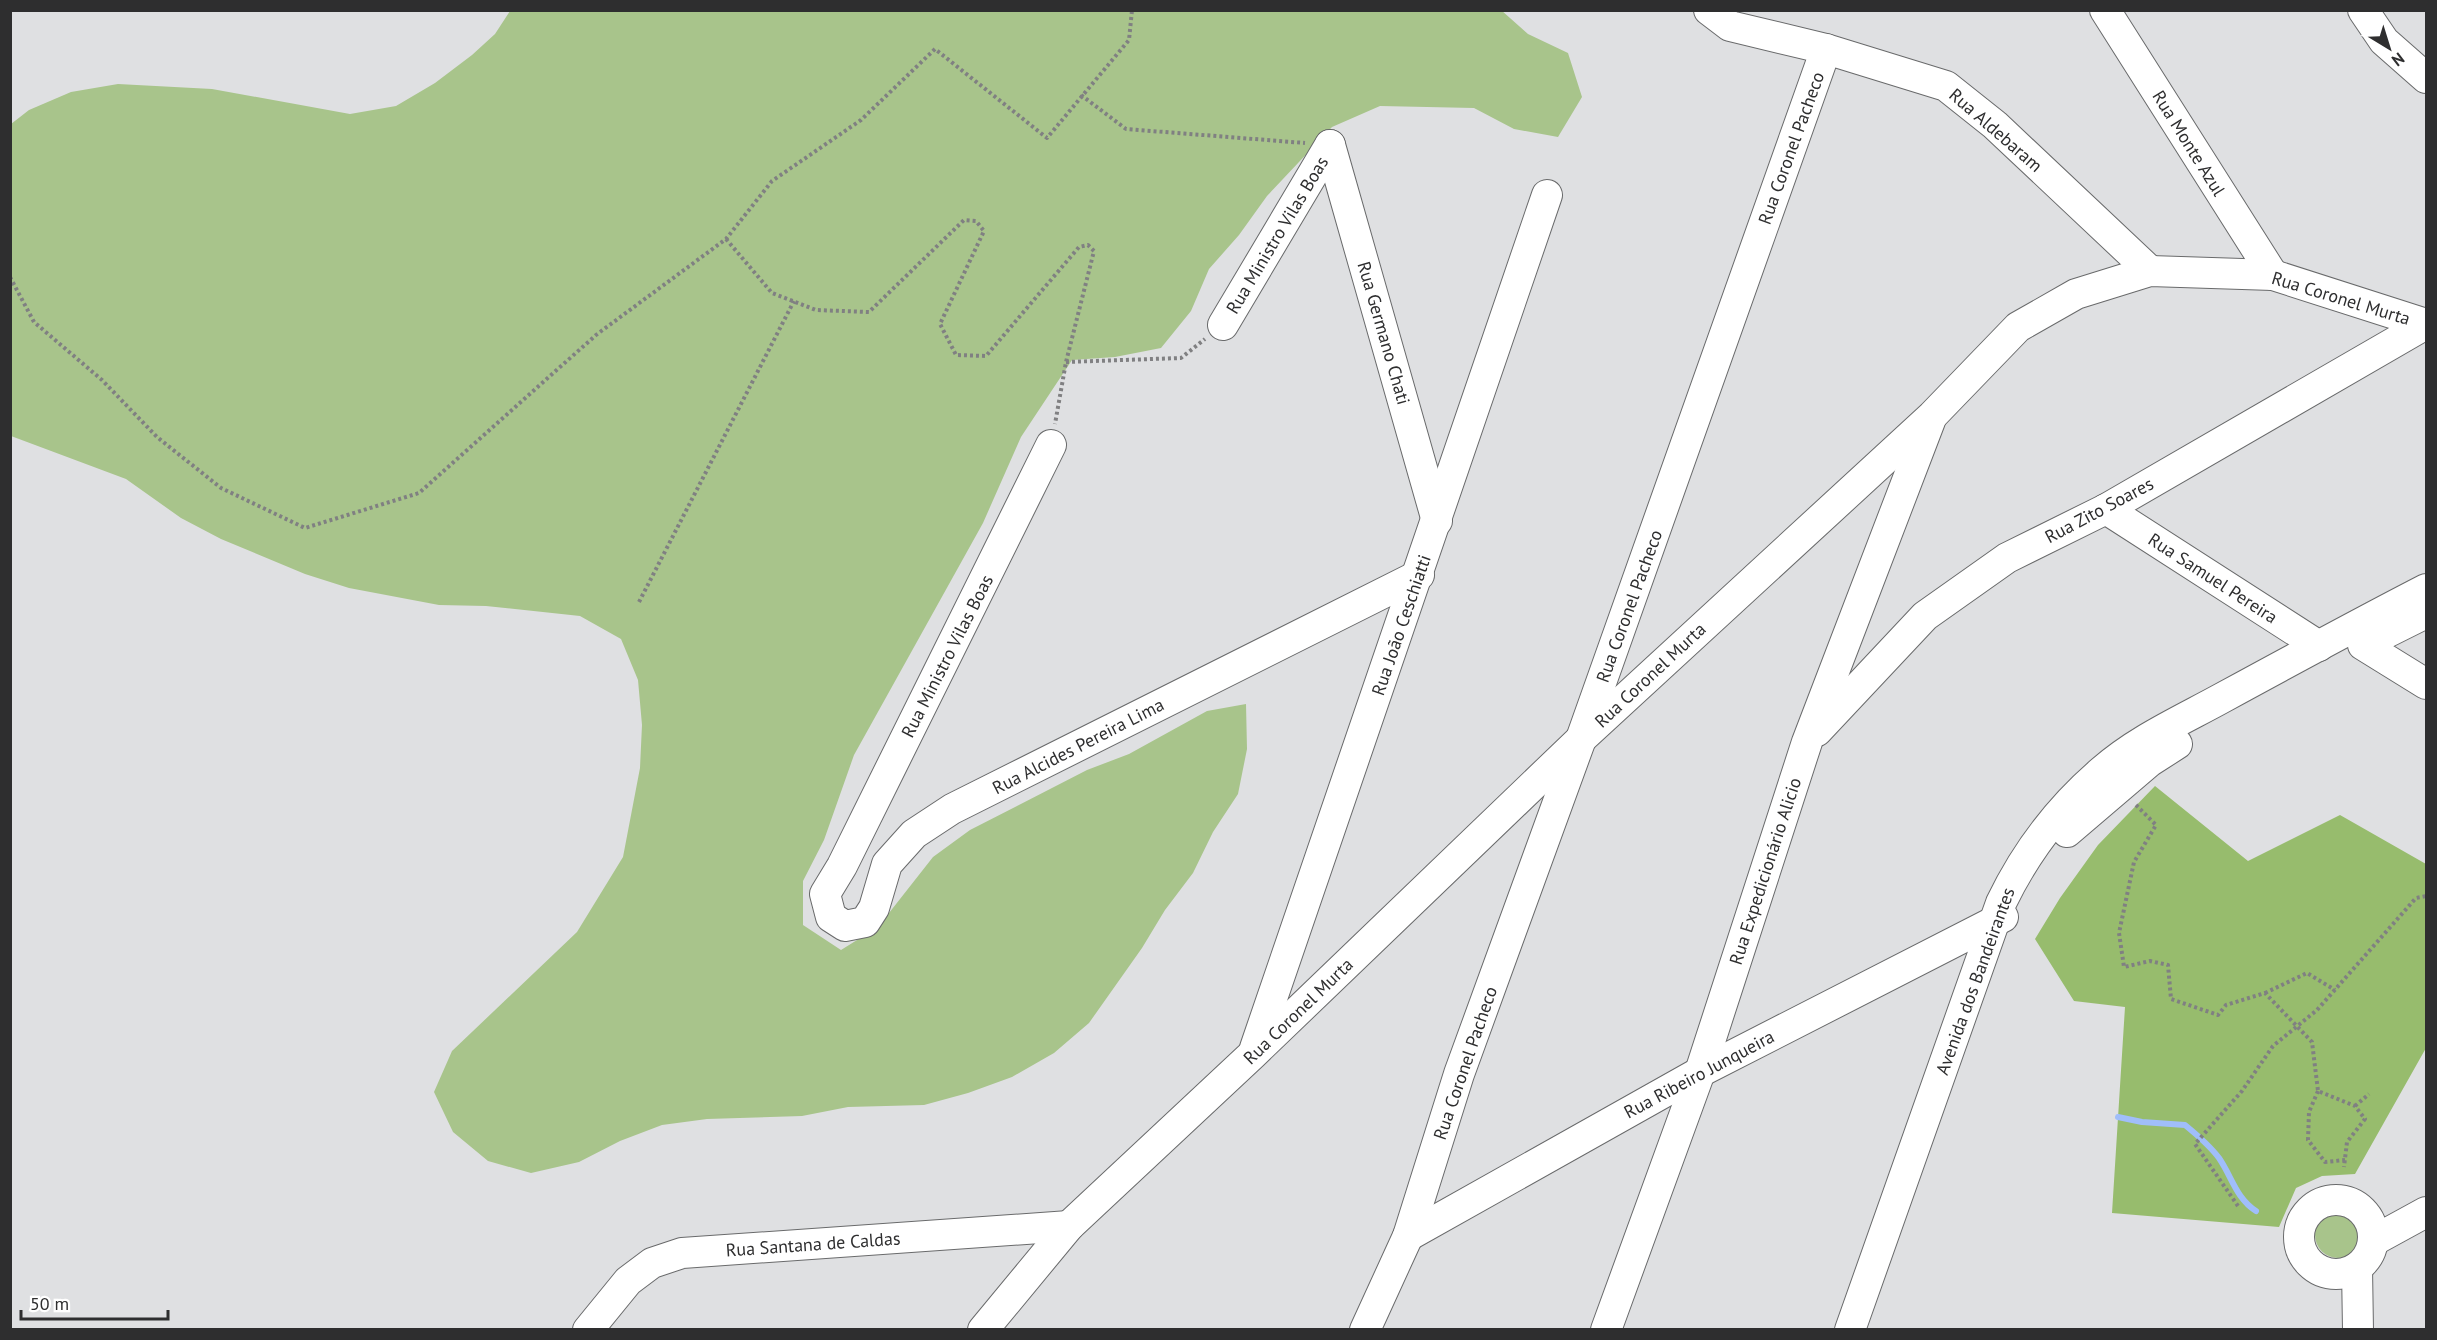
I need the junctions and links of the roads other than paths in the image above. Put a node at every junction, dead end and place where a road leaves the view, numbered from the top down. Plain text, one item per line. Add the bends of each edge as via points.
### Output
1 (1709, 10) edge
2 (2105, 10) edge
3 (2363, 10) edge
4 (1826, 49) junction
5 (2427, 78) edge
6 (1330, 145) joint
7 (1547, 195) dead end
8 (2150, 271) junction
9 (2273, 275) junction
10 (2426, 324) edge
11 (1223, 325) road end
12 (1932, 416) junction
13 (1051, 445) road end
14 (2106, 509) junction
15 (1437, 521) junction
16 (1419, 575) junction
17 (2427, 589) edge
18 (2427, 613) edge
19 (2363, 645) junction
20 (2319, 646) junction
21 (2427, 684) edge
22 (1581, 739) junction
23 (1807, 742) junction
24 (887, 864) junction
25 (842, 866) junction
26 (2008, 915) junction
27 (1253, 1054) junction
28 (1701, 1072) junction
29 (2427, 1204) edge
30 (2427, 1212) edge
31 (1069, 1226) junction
32 (2370, 1228) junction
33 (1408, 1236) junction
34 (2356, 1268) junction
35 (1613, 1324) edge
36 (588, 1329) edge
37 (983, 1329) edge
38 (1365, 1329) edge
39 (1850, 1329) edge
40 (1870, 1329) edge
41 (2358, 1329) edge

1 - 4 street, Rua Aldebaram via 1730,26
2 - 9 street, Rua Monte Azul
3 - 5 street via 2384,41
4 - 8 street, Rua Aldebaram via 1946,86 1995,125
4 - 22 street, Rua Coronel Pacheco
6 - 11 street, Rua Ministro Vilas Boas
6 - 15 street, Rua Germano Chati
7 - 15 street, Rua João Ceschiatti
8 - 9 street, Rua Coronel Murta
8 - 12 street, Rua Coronel Murta via 2076,294 2018,327
9 - 10 street, Rua Coronel Murta
10 - 14 street, Rua Zito Soares
12 - 22 street, Rua Coronel Murta
12 - 23 street, Rua Expedicionário Alicio
13 - 25 street, Rua Ministro Vilas Boas
14 - 20 street, Rua Samuel Pereira
14 - 23 street, Rua Zito Soares via 2007,558 1925,616
15 - 16 street, Rua João Ceschiatti
16 - 24 street, Rua Alcides Pereira Lima via 951,809 914,834
16 - 27 street, Rua João Ceschiatti
17 - 20 street, Avenida dos Bandeirantes
18 - 19 street, Avenida dos Bandeirantes
19 - 21 street
19 - 26 street, Avenida dos Bandeirantes via 2208,724 2149,762 2064,835
20 - 26 street, Avenida dos Bandeirantes via 2145,740 2102,771 2058,816 2027,856 2013,879
22 - 27 street, Rua Coronel Murta
22 - 33 street, Rua Coronel Pacheco via 1459,1074
23 - 28 street, Rua Expedicionário Alicio
24 - 25 street
24 - 25 street, Rua Alcides Pereira Lima via 874,908 865,922 845,926 831,917 825,894
26 - 28 street, Rua Ribeiro Junqueira
26 - 39 street, Avenida dos Bandeirantes
26 - 40 street, Avenida dos Bandeirantes via 1992,979
27 - 31 street, Rua Coronel Murta
28 - 33 street, Rua Ribeiro Junqueira
28 - 35 street, Rua Expedicionário Alicio
29 - 32 street
30 - 32 street
31 - 36 street, Rua Santana de Caldas via 682,1253 652,1263 628,1281
31 - 37 street, Rua Coronel Murta
32 - 34 street via 2365,1261
32 - 34 street via 2359,1207 2337,1199 2315,1206 2306,1214 2298,1235 2305,1257 2323,1272 2334,1274
33 - 38 street, Rua Coronel Pacheco
34 - 41 street

